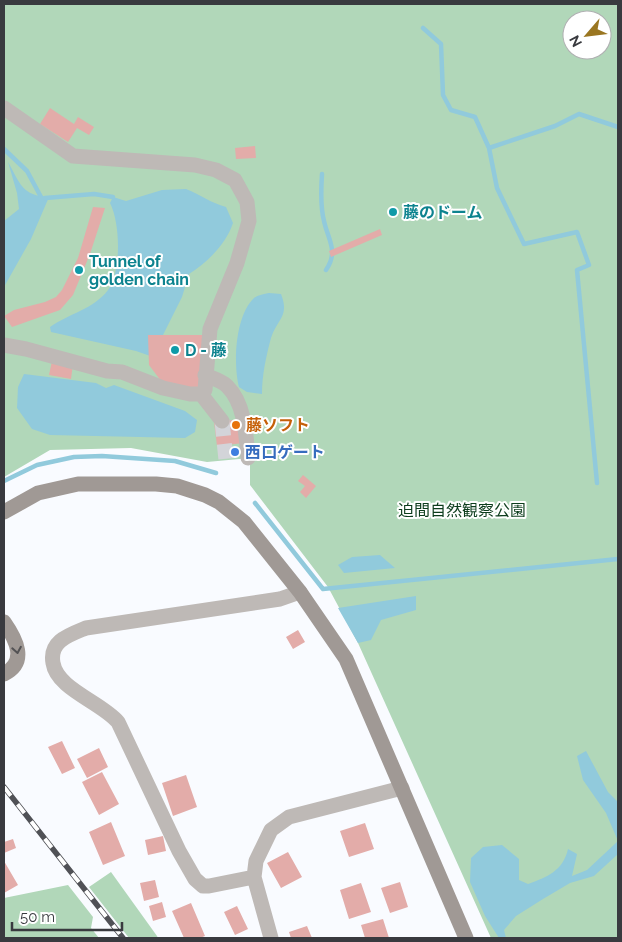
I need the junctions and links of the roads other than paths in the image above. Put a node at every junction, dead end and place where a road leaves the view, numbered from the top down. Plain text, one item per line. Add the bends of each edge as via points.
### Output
1 (4, 108) edge
2 (4, 345) edge
3 (205, 375) junction
4 (201, 394) junction
5 (222, 421) tunnel mouth
6 (248, 458) dead end
7 (4, 512) edge
8 (300, 592) junction
9 (4, 622) edge
10 (4, 674) edge
11 (402, 788) junction
12 (254, 877) junction
13 (271, 938) edge
14 (466, 938) edge

1 - 3 street via 73,156 195,165 216,170 235,180 247,202 249,221 237,263 210,329
2 - 4 street via 122,372 163,388
3 - 4 street via 205,390
3 - 6 street via 225,384 233,393 244,418
4 - 5 street
7 - 8 street via 38,493 78,484 177,486 219,502 244,522
8 - 11 street via 357,679
8 - 12 street via 280,599 86,628 65,637 55,645 51,654 61,679 118,722 195,879 203,886 209,886
9 -> 10 street via 19,649 18,660
11 - 12 street via 282,820 271,830 258,856
11 - 14 street
12 - 13 street

